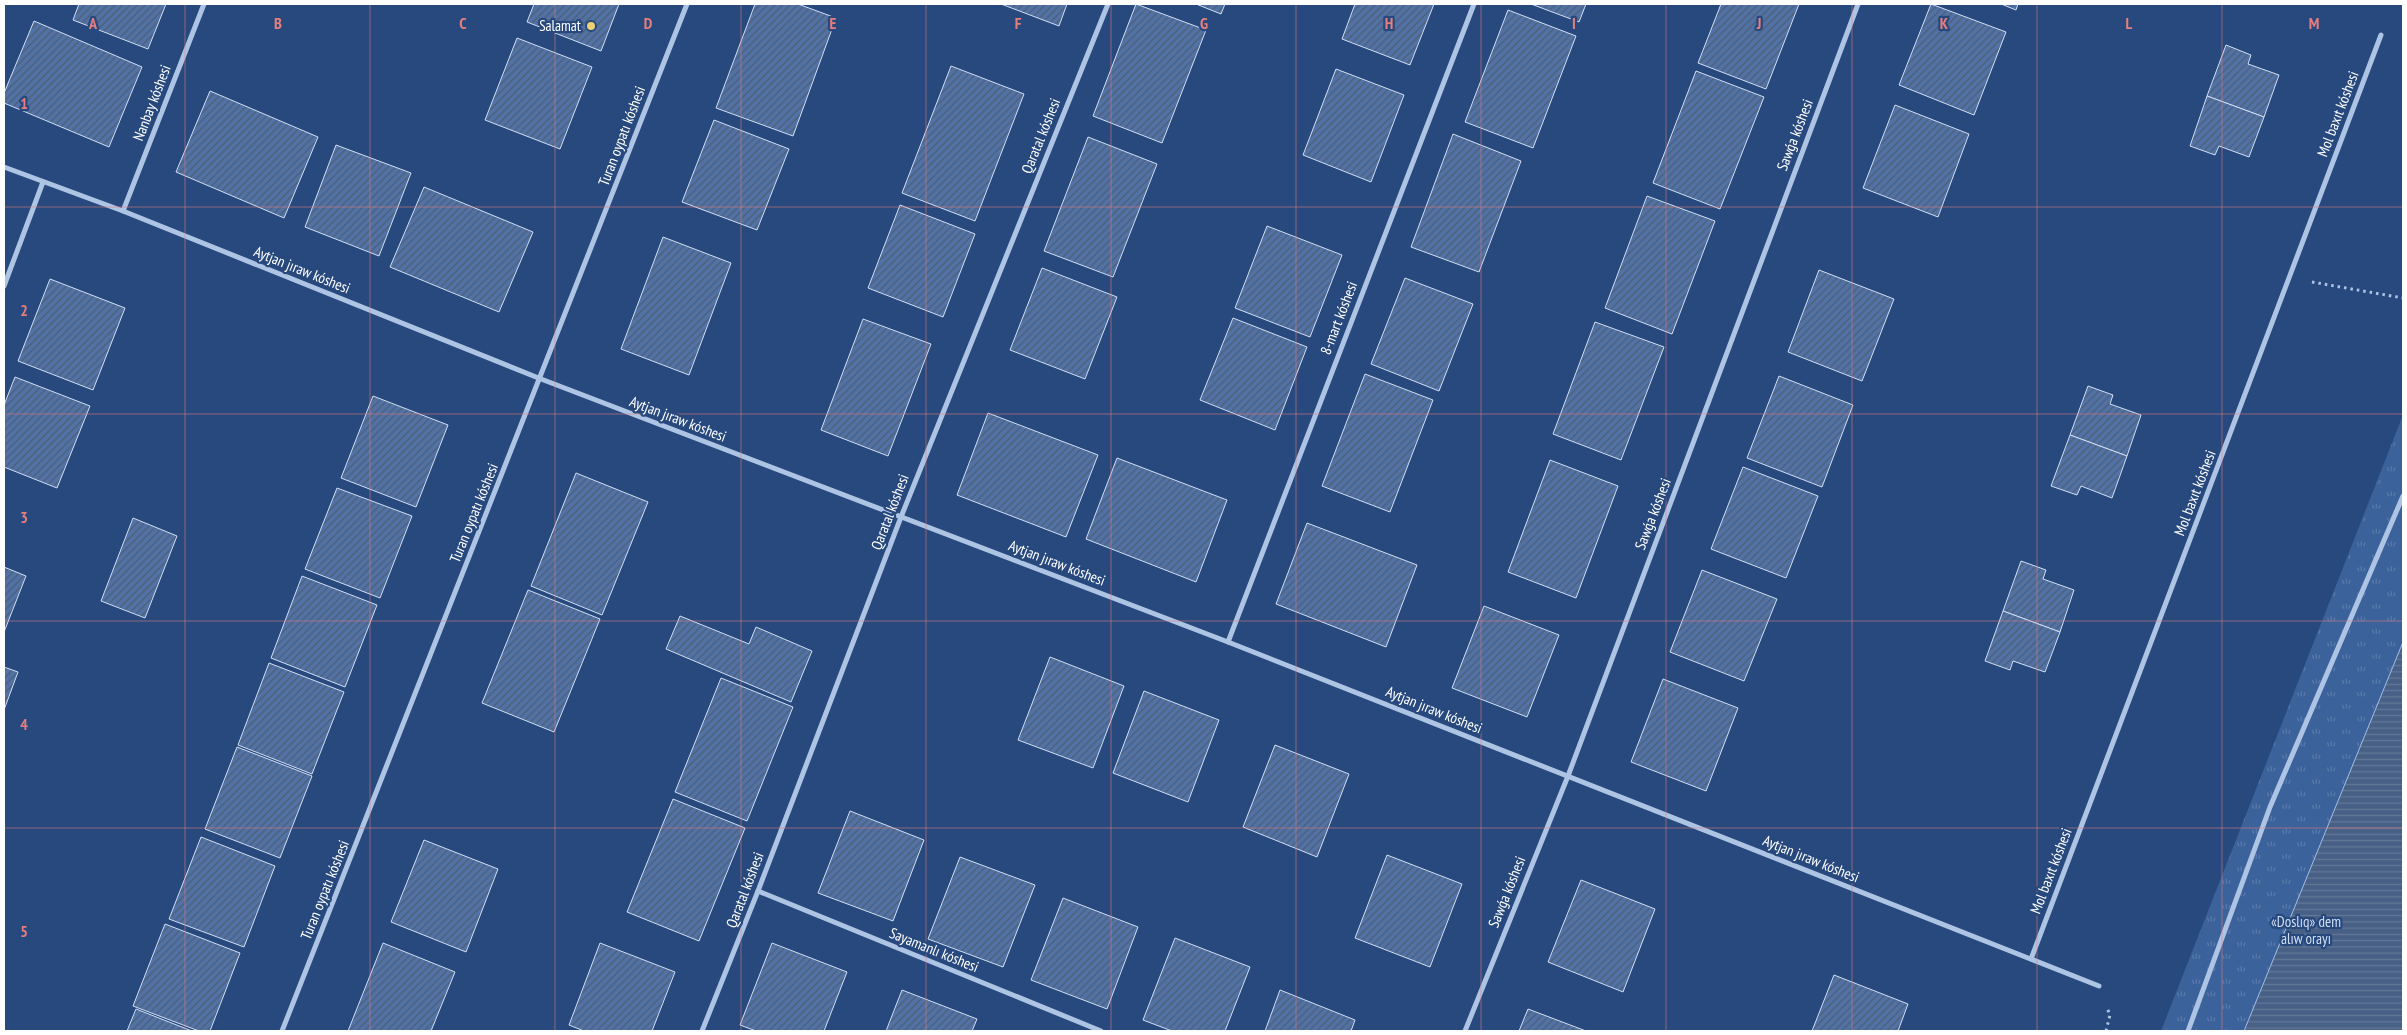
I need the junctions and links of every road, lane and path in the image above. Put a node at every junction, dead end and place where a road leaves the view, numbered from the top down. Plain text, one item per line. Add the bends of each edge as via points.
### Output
1 (204, 4) edge
2 (687, 4) edge
3 (1108, 4) edge
4 (1474, 4) edge
5 (1858, 4) edge
6 (2381, 35) dead end
7 (4, 167) edge
8 (43, 182) junction
9 (122, 211) junction
10 (2289, 278) junction
11 (4, 286) edge
12 (2403, 298) edge
13 (541, 379) junction
14 (2403, 496) edge
15 (901, 517) junction
16 (1228, 642) junction
17 (1568, 776) junction
18 (758, 891) junction
19 (2031, 959) junction
20 (2100, 986) dead end
21 (282, 1031) edge
22 (702, 1031) edge
23 (1101, 1031) edge
24 (1465, 1031) edge
25 (2188, 1031) edge

1 - 9 street, Nanbay kóshesi
2 - 13 street, Turan oypatı kóshesi
3 - 15 street, Qaratal kóshesi
4 - 16 street, 8-mart kóshesi
5 - 17 street, Sawǵa kóshesi
6 - 10 street, Mol baxıt kóshesi
7 - 8 street, Aytjan jıraw kóshesi
8 - 9 street, Aytjan jıraw kóshesi
8 - 11 street
9 - 13 street, Aytjan jıraw kóshesi
10 - 12 path
10 - 19 street, Mol baxıt kóshesi
13 - 15 street, Aytjan jıraw kóshesi
13 - 21 street, Turan oypatı kóshesi
14 - 25 street via 2270,807
15 - 16 street, Aytjan jıraw kóshesi
15 - 18 street, Qaratal kóshesi
16 - 17 street, Aytjan jıraw kóshesi
17 - 19 street, Aytjan jıraw kóshesi
17 - 24 street, Sawǵa kóshesi
18 - 22 street, Qaratal kóshesi
18 - 23 street, Sayamanlı kóshesi
19 - 20 street, Aytjan jıraw kóshesi

